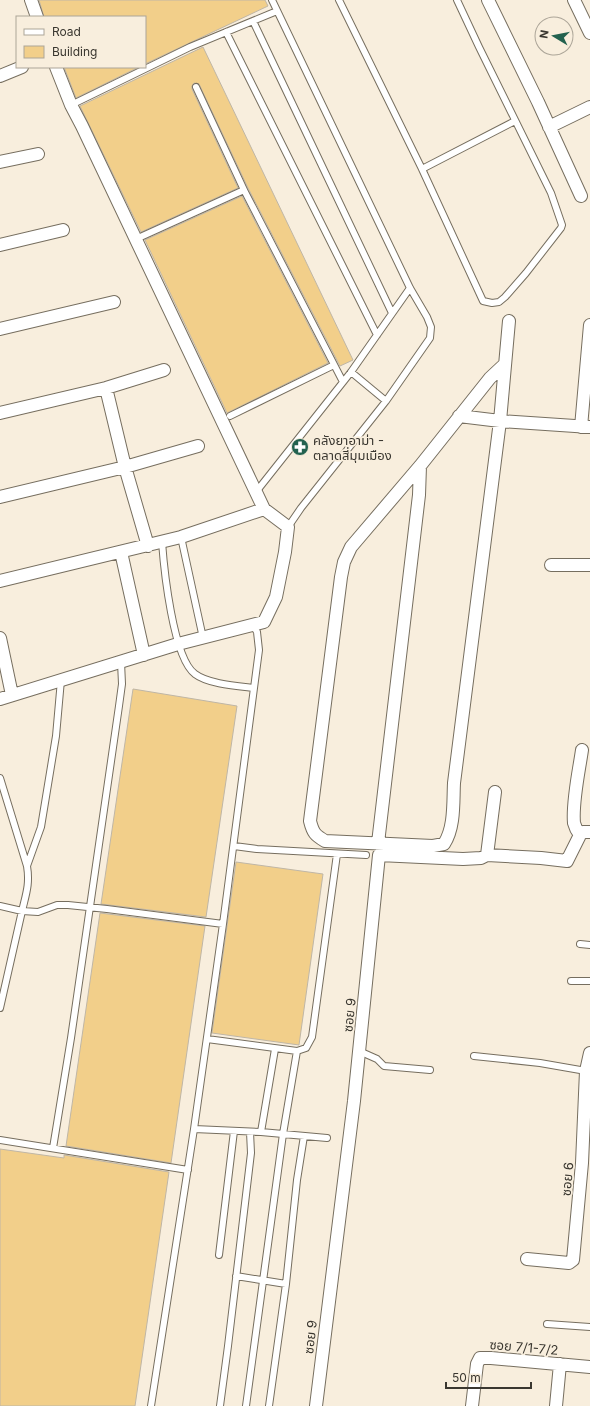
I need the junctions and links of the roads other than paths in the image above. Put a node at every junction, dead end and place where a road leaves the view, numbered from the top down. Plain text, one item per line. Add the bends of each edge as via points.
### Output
1 (31, 0) edge
2 (272, 0) edge
3 (339, 0) edge
4 (457, 0) edge
5 (488, 0) edge
6 (574, 0) edge
7 (277, 11) junction
8 (37, 16) edge
9 (253, 21) junction
10 (226, 32) junction
11 (590, 33) edge
12 (20, 68) edge
13 (56, 68) edge
14 (0, 76) edge
15 (196, 88) dead end
16 (71, 105) junction
17 (590, 107) edge
18 (515, 121) junction
19 (549, 126) junction
20 (38, 154) dead end
21 (0, 162) edge
22 (422, 169) junction
23 (244, 190) junction
24 (581, 196) dead end
25 (63, 230) dead end
26 (136, 239) junction
27 (0, 246) edge
28 (410, 288) junction
29 (114, 302) dead end
30 (392, 313) junction
31 (509, 321) dead end
32 (590, 325) edge
33 (0, 329) edge
34 (377, 335) junction
35 (506, 364) junction
36 (334, 365) junction
37 (164, 370) dead end
38 (351, 372) junction
39 (343, 382) junction
40 (106, 388) junction
41 (386, 400) junction
42 (0, 414) edge
43 (230, 416) dead end
44 (459, 416) junction
45 (500, 421) junction
46 (586, 427) edge
47 (198, 446) dead end
48 (420, 466) junction
49 (124, 467) junction
50 (256, 492) junction
51 (0, 498) edge
52 (264, 509) junction
53 (288, 527) junction
54 (181, 537) junction
55 (162, 542) junction
56 (148, 546) junction
57 (121, 552) junction
58 (551, 565) dead end
59 (590, 565) edge
60 (0, 581) edge
61 (254, 625) junction
62 (0, 638) edge
63 (203, 638) junction
64 (178, 644) junction
65 (144, 655) junction
66 (3, 660) edge
67 (121, 662) junction
68 (61, 680) junction
69 (254, 688) junction
70 (12, 695) junction
71 (0, 700) edge
72 (582, 750) dead end
73 (0, 778) edge
74 (495, 792) dead end
75 (585, 833) edge
76 (378, 843) junction
77 (234, 846) junction
78 (337, 854) junction
79 (366, 855) dead end
80 (487, 855) junction
81 (27, 866) junction
82 (0, 906) edge
83 (90, 907) junction
84 (22, 911) junction
85 (223, 924) junction
86 (580, 944) dead end
87 (590, 945) edge
88 (571, 980) dead end
89 (590, 981) edge
90 (0, 1008) edge
91 (207, 1039) junction
92 (275, 1049) junction
93 (297, 1051) junction
94 (359, 1051) junction
95 (590, 1053) edge
96 (474, 1056) dead end
97 (430, 1070) dead end
98 (586, 1071) junction
99 (194, 1129) junction
100 (234, 1131) junction
101 (250, 1132) junction
102 (261, 1132) junction
103 (283, 1134) junction
104 (304, 1136) junction
105 (327, 1138) dead end
106 (0, 1140) edge
107 (52, 1148) junction
108 (188, 1170) junction
109 (219, 1255) dead end
110 (527, 1259) dead end
111 (236, 1276) junction
112 (263, 1280) junction
113 (286, 1284) junction
114 (547, 1324) dead end
115 (590, 1327) edge
116 (560, 1364) junction
117 (590, 1367) edge
118 (151, 1406) edge
119 (220, 1406) edge
120 (246, 1406) edge
121 (269, 1406) edge
122 (316, 1406) edge
123 (472, 1406) edge
124 (556, 1406) edge

1 - 8 street
2 - 7 lane
3 - 22 lane
4 - 18 lane
5 - 19 street
6 - 11 street
7 - 9 lane
7 - 28 lane
9 - 10 lane
9 - 30 lane
10 - 16 lane
10 - 34 lane
12 - 14 street
13 - 16 street
15 - 23 lane
16 - 26 street
17 - 19 street
18 - 22 lane
18 - 22 lane via 551,193 562,225 526,274 499,302 483,301
19 - 24 street
20 - 21 street
23 - 26 lane
23 - 36 lane
25 - 27 street
26 - 50 street
28 - 30 lane
28 - 41 lane via 427,317 431,327 430,338
29 - 33 street
30 - 34 lane
31 - 35 street
32 - 46 street
34 - 38 lane
35 - 44 street via 490,378
35 - 45 street
36 - 39 lane
36 - 43 lane
37 - 40 street
38 - 39 lane
38 - 41 lane
39 - 50 lane
40 - 42 street
40 - 49 street
41 - 53 lane
44 - 45 street
44 - 48 street
45 - 46 street
45 - 76 street via 448,837 444,844 433,846
47 - 49 street
48 - 76 street via 419,495
48 - 76 street via 351,546 344,562 310,821 312,831 325,841
49 - 51 street
49 - 56 street
50 - 52 street
52 - 53 street
52 - 54 street
53 - 61 street via 276,598 264,622
54 - 55 street
54 - 63 lane
55 - 56 street
55 - 64 lane via 169,602
56 - 57 street
57 - 60 street
57 - 65 street
58 - 59 street
61 - 63 street
61 - 69 lane via 259,650
62 - 66 street
63 - 64 street
64 - 65 street
64 - 69 lane via 193,673 228,685
65 - 67 street
66 - 70 street
67 - 68 street
67 - 83 lane via 122,684
68 - 70 street
68 - 81 lane via 56,736 41,827
69 - 77 lane
70 - 71 street
72 - 75 street via 574,824
73 - 81 lane
74 - 80 street
75 - 80 street, ซอย 9 via 567,861
77 - 78 lane
77 - 85 lane
78 - 79 lane
78 - 93 lane via 312,1037 306,1048
80 - 94 street, ซอย 9 via 464,859 378,855
81 - 84 lane via 29,882
82 - 84 lane
83 - 84 lane via 59,905 38,912
83 - 85 lane
83 - 107 lane
84 - 90 lane
85 - 91 lane
86 - 87 lane
88 - 89 lane
91 - 92 lane
91 - 99 lane
92 - 93 lane
92 - 102 lane
93 - 103 lane
94 - 97 lane via 377,1059 384,1066
94 - 122 street, ซอย 9
95 - 98 street, ซอย 6
96 - 98 lane
98 - 110 street, ซอย 6 via 582,1163 573,1260 569,1263
99 - 100 lane
99 - 108 lane
100 - 101 lane
100 - 109 lane
101 - 102 lane
101 - 111 lane via 251,1153
102 - 103 lane
103 - 104 lane
103 - 112 lane
104 - 105 lane
104 - 113 lane
106 - 107 lane
107 - 108 lane
108 - 118 lane
111 - 112 lane
111 - 119 lane
112 - 113 lane
112 - 120 lane
113 - 121 lane
114 - 115 lane
116 - 117 street, ซอย 7/1-7/2
116 - 123 street, ซอย 7/1-7/2 via 480,1358
116 - 124 street

